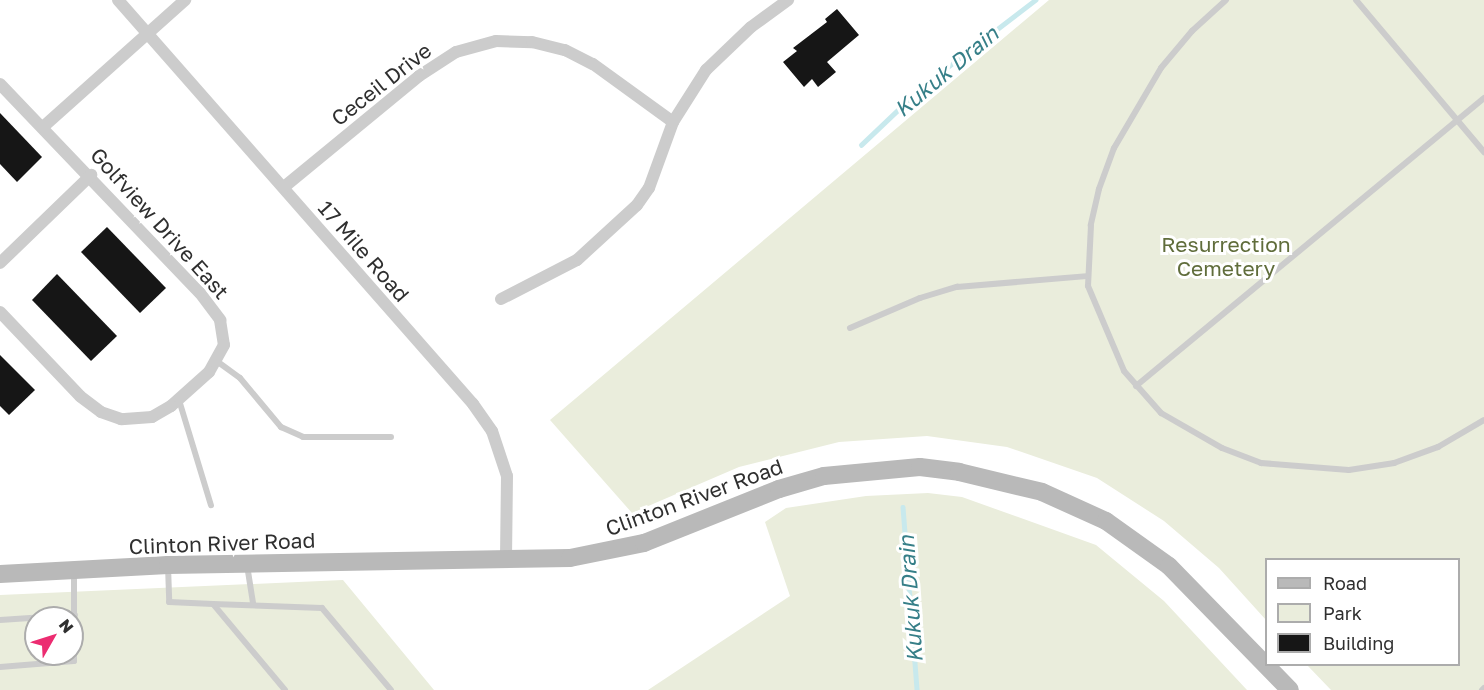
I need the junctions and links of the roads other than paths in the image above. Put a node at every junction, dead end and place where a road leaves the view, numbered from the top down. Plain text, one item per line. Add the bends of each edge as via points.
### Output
1 (118, 0) edge
2 (185, 0) edge
3 (788, 0) edge
4 (1226, 0) edge
5 (1356, 0) edge
6 (147, 33) junction
7 (0, 84) edge
8 (1484, 98) edge
9 (1457, 120) junction
10 (673, 122) junction
11 (43, 128) junction
12 (1484, 152) edge
13 (91, 175) junction
14 (284, 187) junction
15 (0, 263) edge
16 (1087, 276) junction
17 (501, 298) dead end
18 (0, 312) edge
19 (850, 328) dead end
20 (218, 362) junction
21 (1136, 386) junction
22 (179, 399) junction
23 (1484, 420) edge
24 (391, 437) dead end
25 (211, 505) dead end
26 (506, 559) junction
27 (247, 564) junction
28 (168, 565) junction
29 (74, 570) junction
30 (0, 574) edge
31 (213, 604) junction
32 (253, 604) junction
33 (75, 606) edge
34 (24, 619) edge
35 (0, 621) edge
36 (1265, 664) edge
37 (24, 665) edge
38 (1267, 666) edge
39 (0, 667) edge
40 (285, 690) edge
41 (391, 690) edge
42 (1290, 690) edge

1 - 6 street, 17 Mile Road
2 - 6 street
3 - 10 street via 750,27 706,70
4 - 16 lane via 1192,31 1161,68 1114,148 1091,225
5 - 9 lane
6 - 11 street
6 - 14 street, 17 Mile Road
7 - 11 street, Golfview Drive East
8 - 9 lane
9 - 12 lane
9 - 21 lane
10 - 14 street, Ceceil Drive via 594,64 564,50 532,42 496,41 456,52 419,76
10 - 17 street via 649,188 637,205 577,260
11 - 13 street, Golfview Drive East
13 - 15 street
13 - 20 street, Golfview Drive East via 216,314 224,339
14 - 26 street, 17 Mile Road via 492,431 507,476
16 - 19 lane via 957,287
16 - 21 lane via 1107,338
18 - 22 street via 80,396 101,412 121,419 142,419 162,412
20 - 22 street
20 - 24 lane via 240,378 280,428 303,436
21 - 23 lane via 1161,413 1222,448 1261,463 1305,469 1349,470 1394,463 1438,447
22 - 25 lane
26 - 27 street, Clinton River Road
26 - 36 street, Clinton River Road via 570,558 645,543 768,493 824,476 882,468 959,472 1042,492 1126,533 1190,585
27 - 28 street, Clinton River Road
27 - 32 lane
28 - 29 street, Clinton River Road
28 - 31 lane via 169,602
29 - 30 street, Clinton River Road
29 - 33 lane
31 - 32 lane
31 - 40 lane
32 - 41 lane via 322,608
34 - 35 lane
37 - 39 lane
38 - 42 street, Clinton River Road

